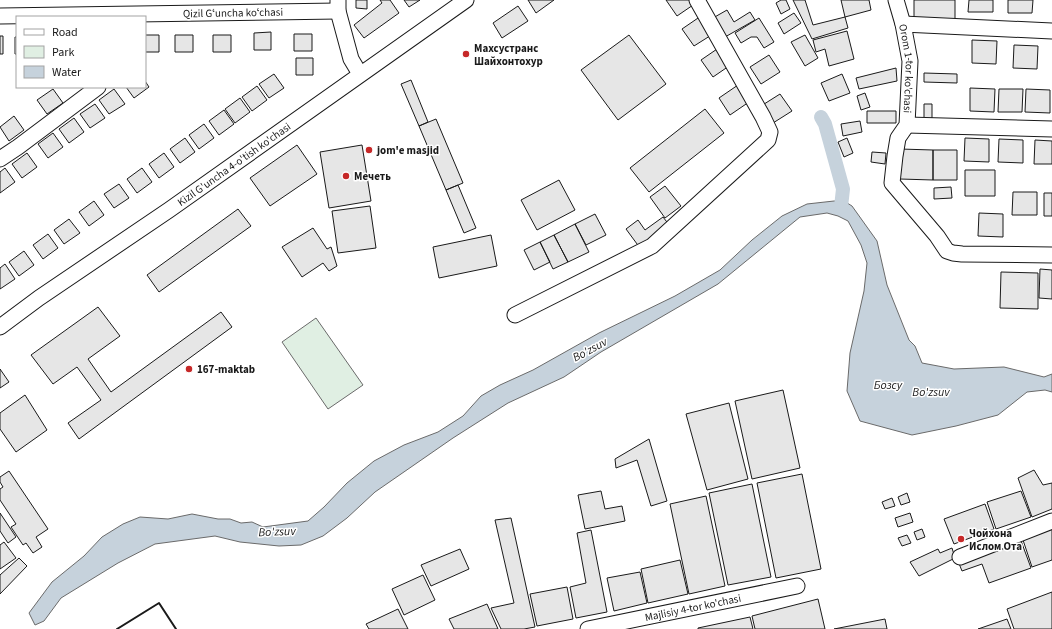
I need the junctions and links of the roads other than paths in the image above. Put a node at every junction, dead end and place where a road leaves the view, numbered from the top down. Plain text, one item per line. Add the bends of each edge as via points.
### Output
1 (466, 0) edge
2 (697, 0) edge
3 (896, 0) edge
4 (338, 5) edge
5 (0, 16) edge
6 (129, 16) edge
7 (903, 24) junction
8 (1052, 31) edge
9 (360, 74) junction
10 (97, 88) edge
11 (907, 125) junction
12 (1052, 129) edge
13 (0, 158) edge
14 (1052, 255) edge
15 (515, 315) dead end
16 (0, 327) edge
17 (1052, 521) edge
18 (960, 557) dead end
19 (797, 586) dead end
20 (588, 629) edge

1 - 9 street, Kizil G'uncha 4-o'tish ko'chasi
2 - 15 street via 763,117 770,132 768,140 652,246
3 - 7 street, Orom 1-tor ko'chasi
4 - 6 street, Qizil Gʻuncha koʻchasi
4 - 9 street via 351,59
5 - 6 street, Qizil Gʻuncha koʻchasi
7 - 8 street
7 - 11 street, Orom 1-tor ko'chasi via 910,61
9 - 16 street, Kizil G'uncha 4-o'tish ko'chasi
10 - 13 street
11 - 12 street
11 - 14 street, Orom 1-tor ko'chasi via 898,138 892,183 947,251 962,254
17 - 18 street
19 - 20 street, Majlisiy 4-tor ko'chasi

